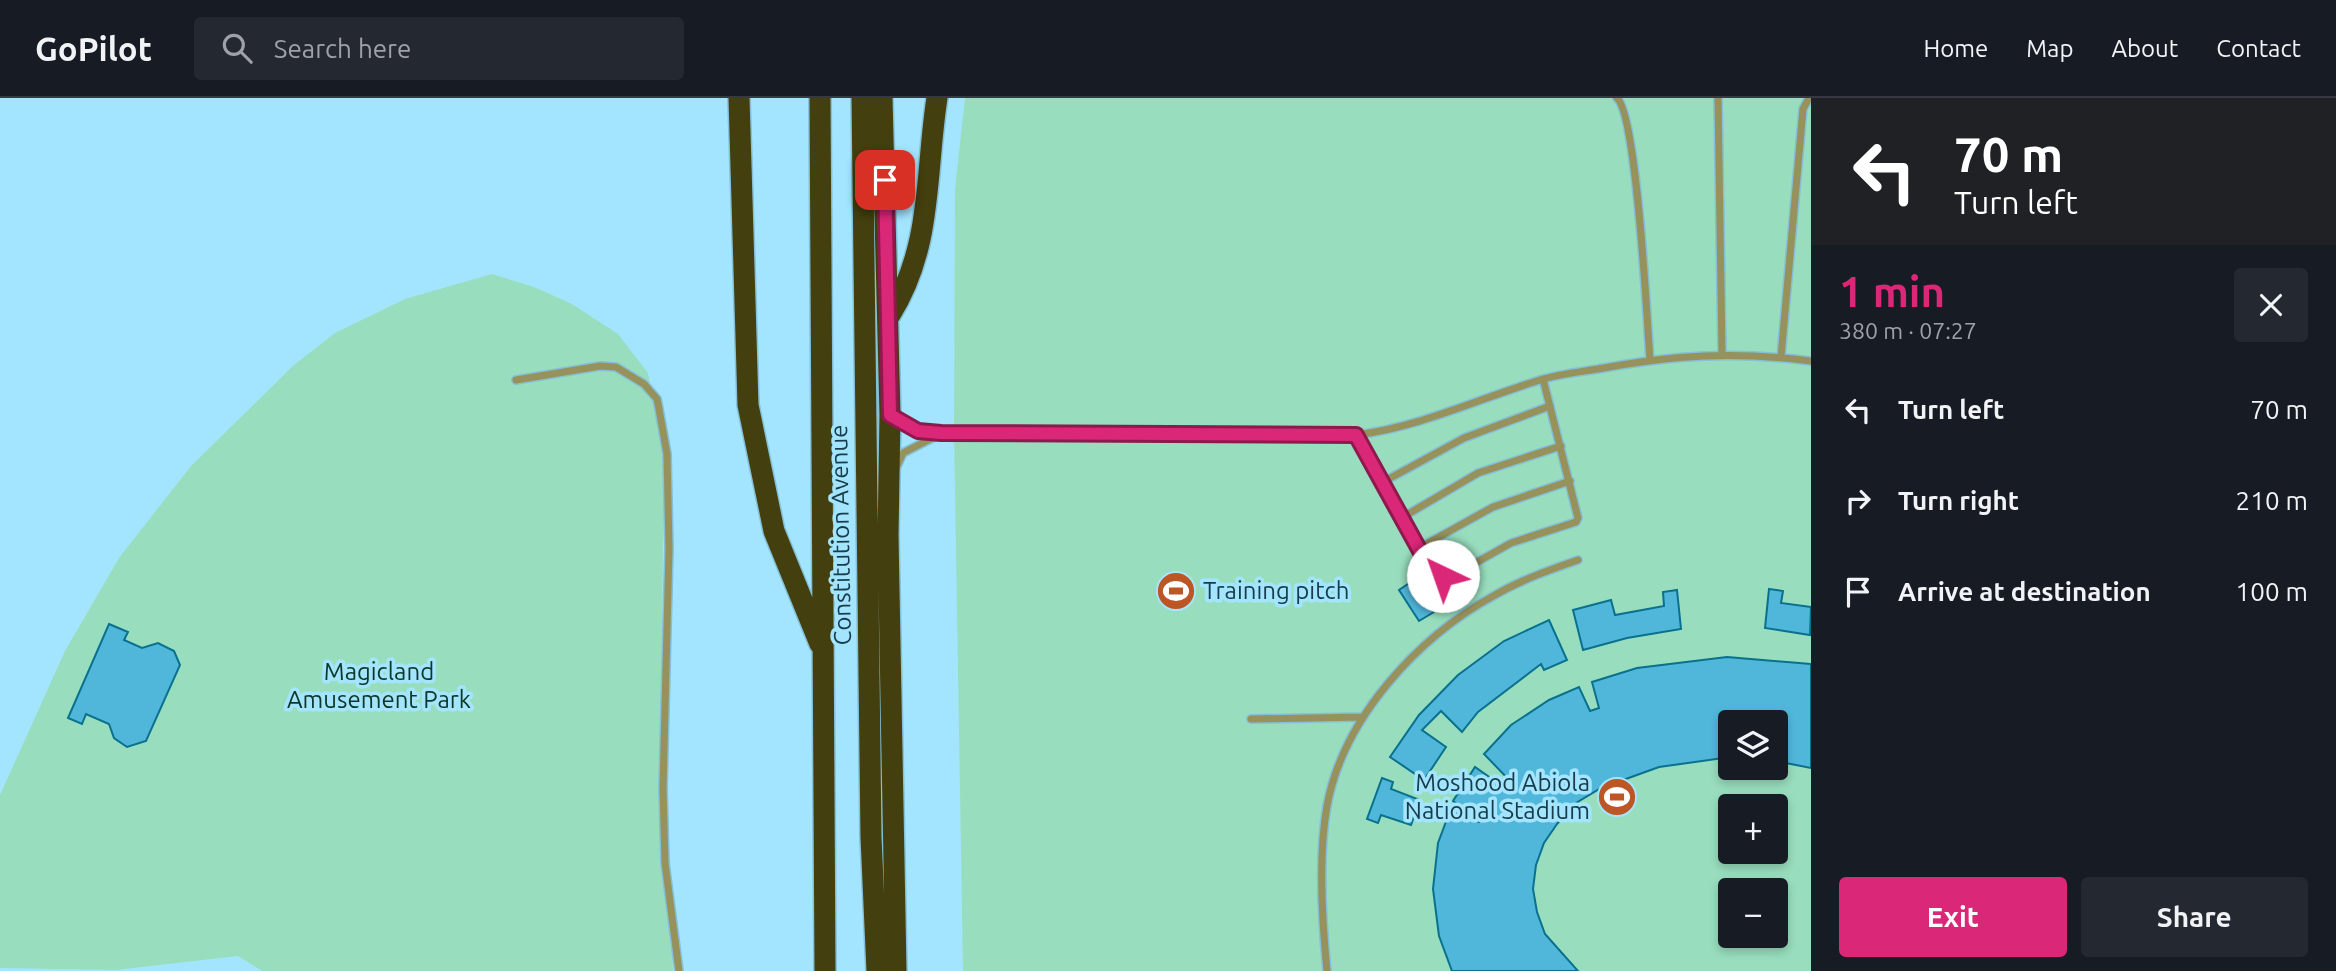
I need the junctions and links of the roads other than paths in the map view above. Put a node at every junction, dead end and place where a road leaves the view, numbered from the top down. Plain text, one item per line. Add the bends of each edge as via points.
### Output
1 (739, 98) edge
2 (820, 98) edge
3 (862, 98) edge
4 (882, 98) edge
5 (937, 98) edge
6 (1617, 98) edge
7 (1718, 98) edge
8 (1809, 98) edge
9 (889, 327) junction
10 (1722, 353) junction
11 (1781, 357) junction
12 (1650, 360) junction
13 (1811, 361) edge
14 (1543, 379) junction
15 (516, 380) dead end
16 (1550, 406) junction
17 (889, 408) junction
18 (941, 433) junction
19 (1356, 435) junction
20 (1561, 446) junction
21 (889, 481) junction
22 (1570, 481) junction
23 (1383, 482) junction
24 (1403, 517) junction
25 (1419, 548) junction
26 (1578, 560) dead end
27 (823, 652) junction
28 (1363, 717) junction
29 (1251, 719) dead end
30 (679, 971) edge
31 (825, 971) edge
32 (877, 971) edge
33 (897, 971) edge
34 (1327, 971) edge

1 - 27 highway via 748,405 774,531
2 - 27 highway, Constitution Avenue
3 - 32 highway, Constitution Avenue via 871,837
4 - 9 highway
5 - 9 highway via 923,235
6 - 12 lane via 1625,112 1635,184
7 - 10 lane
8 - 11 lane via 1803,109
9 - 17 highway
10 - 11 lane
10 - 12 lane
11 - 13 lane
12 - 14 lane
14 - 16 lane
14 - 19 lane via 1390,431
15 - 30 lane via 600,366 616,368 644,384 657,400 667,454 669,549 665,863
16 - 20 lane
16 - 23 lane via 1464,438
17 - 18 lane via 918,431
17 - 21 highway
18 - 19 lane
18 - 21 lane via 903,453
19 - 23 lane
20 - 22 lane
20 - 24 lane via 1478,473
21 - 33 highway
22 - 25 lane via 1493,507
22 - 25 lane via 1576,523 1511,543 1454,575 1443,576 1430,569
23 - 24 lane
24 - 25 lane
26 - 28 lane via 1530,577 1465,614 1409,662
27 - 31 highway, Constitution Avenue
28 - 29 lane
28 - 34 lane via 1342,757 1327,806 1323,929

